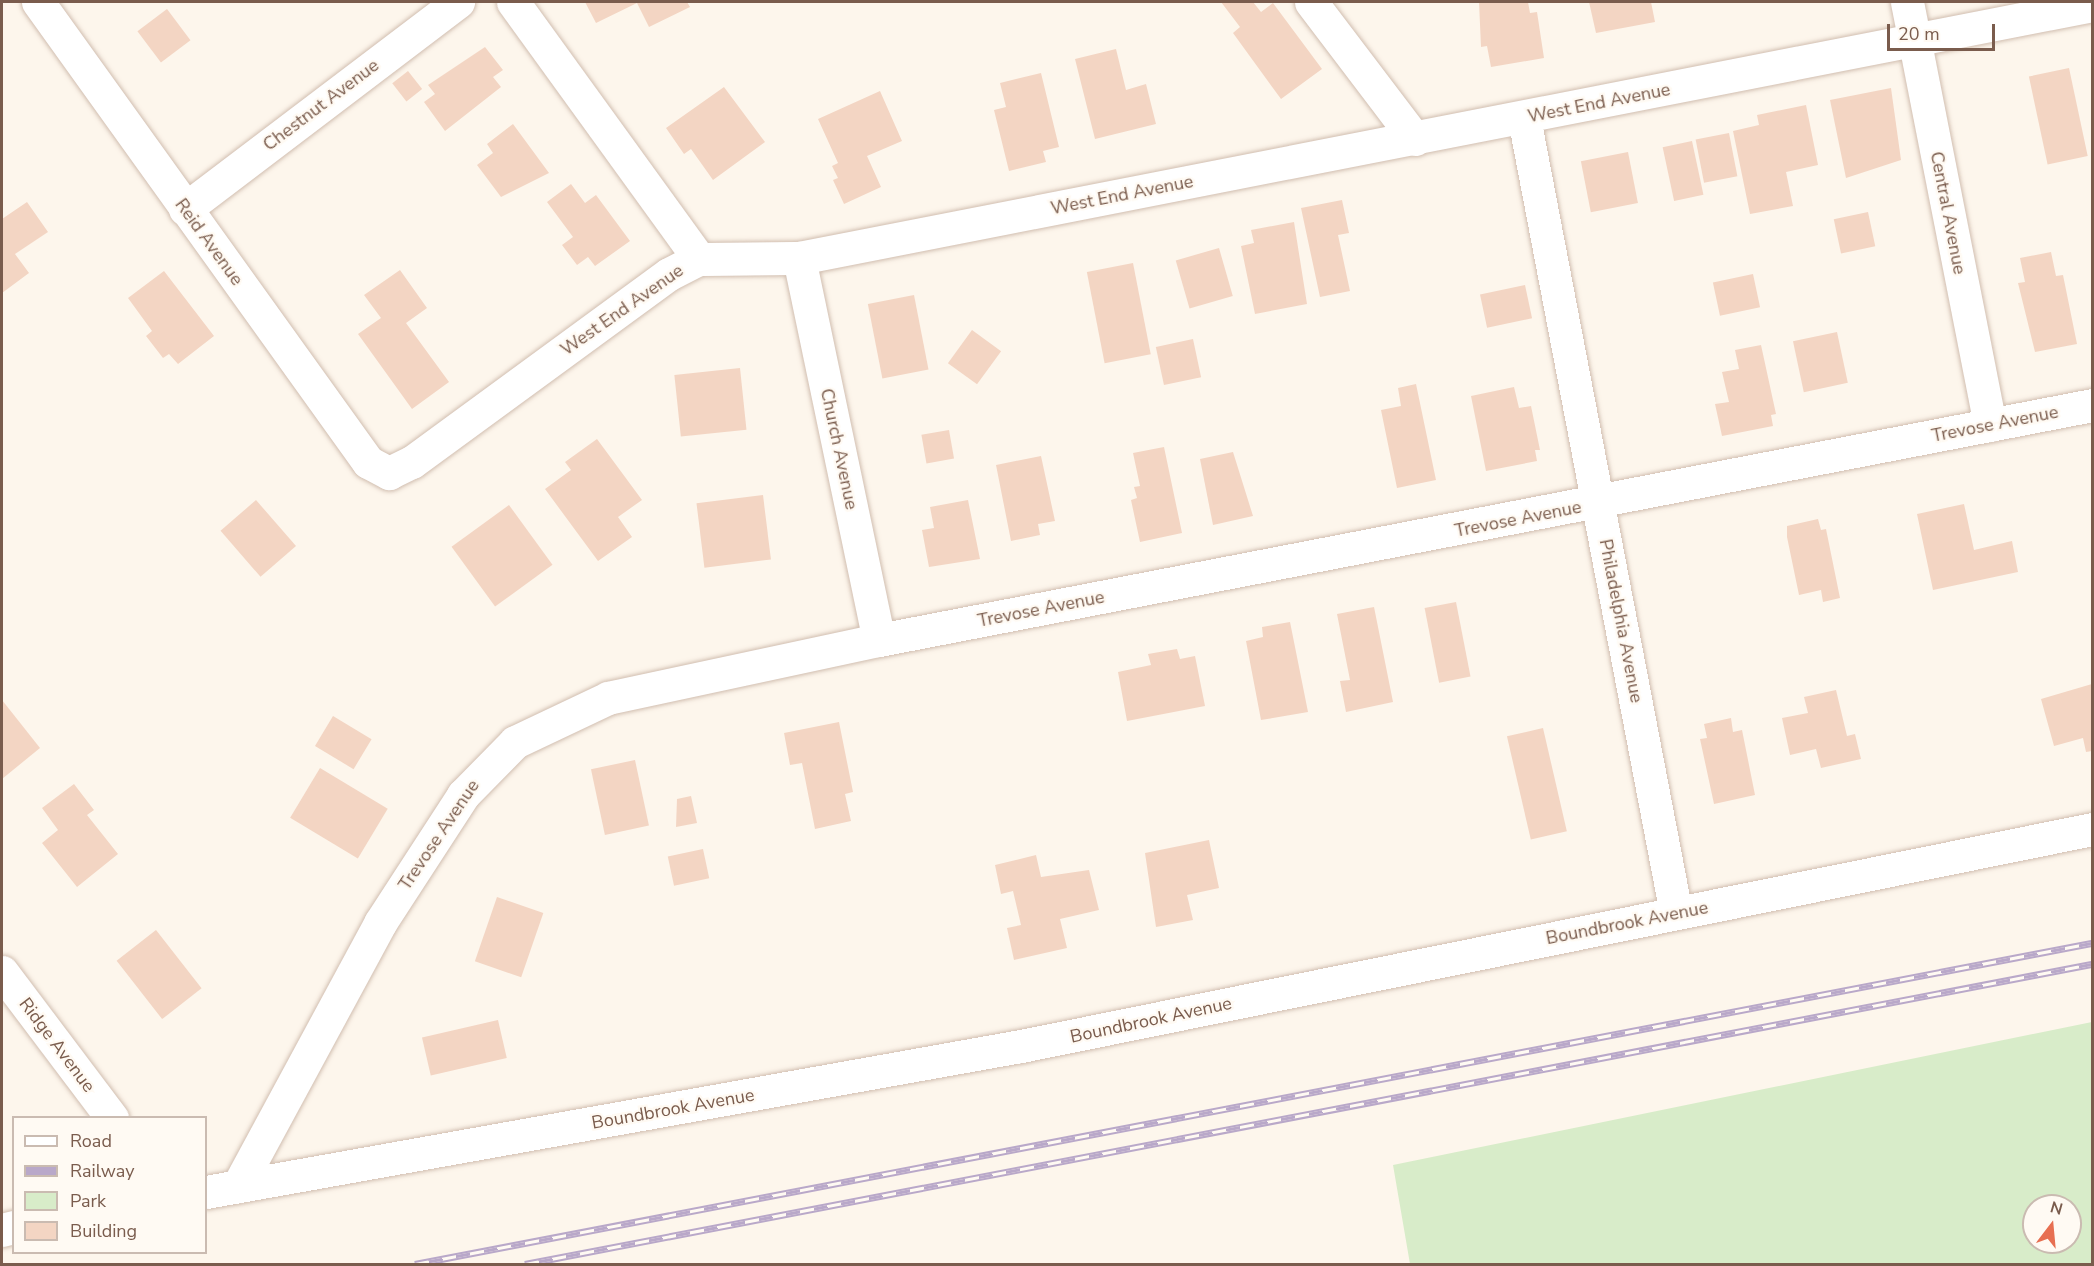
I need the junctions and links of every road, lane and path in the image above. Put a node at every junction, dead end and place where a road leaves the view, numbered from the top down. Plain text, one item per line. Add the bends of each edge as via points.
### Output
1 (38, 2) edge
2 (458, 2) edge
3 (513, 2) edge
4 (1311, 2) edge
5 (1906, 2) edge
6 (2092, 5) edge
7 (1914, 40) junction
8 (1524, 118) junction
9 (1415, 139) junction
10 (184, 209) junction
11 (699, 258) junction
12 (799, 258) junction
13 (2092, 405) edge
14 (1990, 425) junction
15 (389, 473) joint
16 (1599, 503) junction
17 (879, 640) junction
18 (2092, 829) edge
19 (1676, 913) junction
20 (2, 972) edge
21 (110, 1116) edge
22 (238, 1186) junction
23 (207, 1192) edge

1 - 10 street, Reid Avenue
2 - 10 street, Chestnut Avenue
3 - 11 street
4 - 9 street
5 - 7 street, Central Avenue
6 - 7 street, West End Avenue
7 - 8 street, West End Avenue
7 - 14 street, Central Avenue
8 - 9 street, West End Avenue
8 - 16 street, Philadelphia Avenue
9 - 12 street, West End Avenue
10 - 15 street, Reid Avenue via 368,462
11 - 12 street, West End Avenue
11 - 15 street, West End Avenue via 669,274 412,462
12 - 17 street, Church Avenue
13 - 14 street, Trevose Avenue
14 - 16 street, Trevose Avenue
16 - 17 street, Trevose Avenue
16 - 19 street, Philadelphia Avenue
17 - 22 street, Trevose Avenue via 608,698 515,742 486,766 380,923
18 - 19 street, Boundbrook Avenue
19 - 22 street, Boundbrook Avenue via 1020,1047
20 - 21 street, Ridge Avenue
22 - 23 street, Boundbrook Avenue

